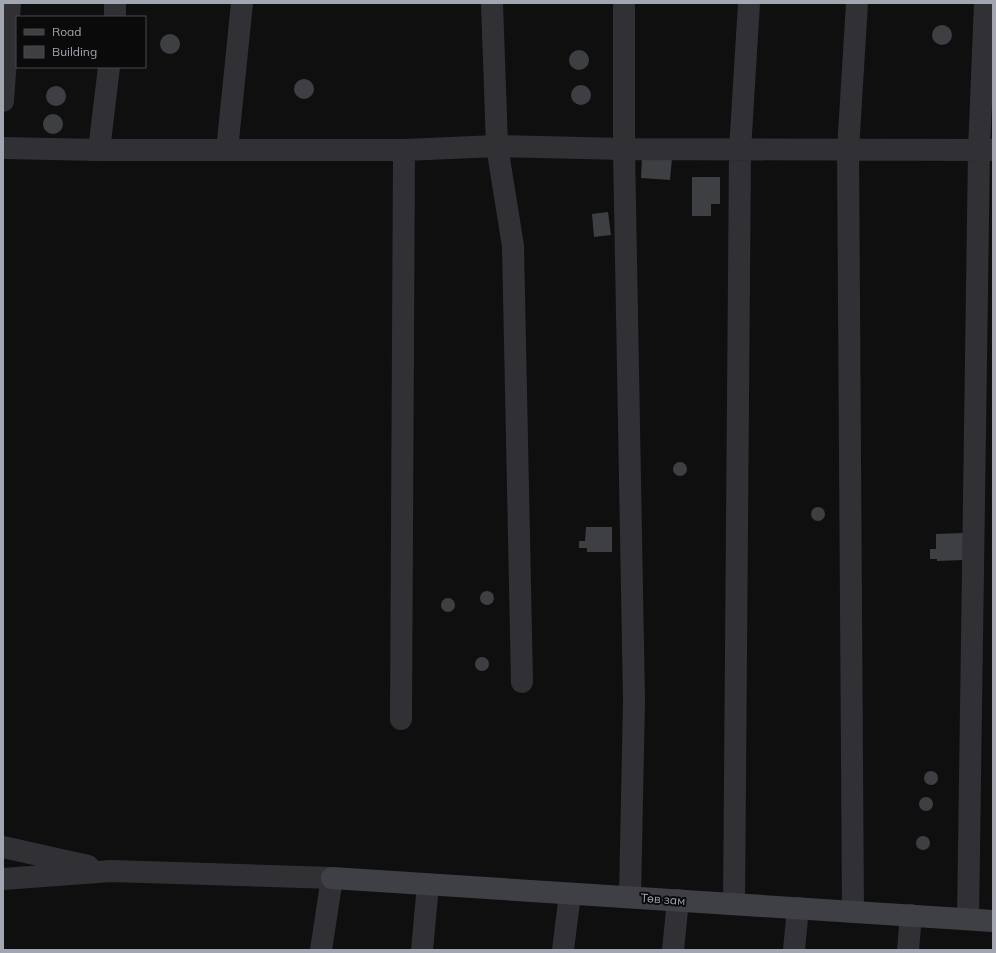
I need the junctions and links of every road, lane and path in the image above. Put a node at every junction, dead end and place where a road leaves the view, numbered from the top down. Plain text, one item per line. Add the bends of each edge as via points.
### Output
1 (10, 3) edge
2 (115, 3) edge
3 (242, 3) edge
4 (492, 3) edge
5 (624, 3) edge
6 (749, 3) edge
7 (857, 3) edge
8 (985, 3) edge
9 (115, 16) edge
10 (110, 68) edge
11 (3, 101) edge
12 (497, 146) junction
13 (3, 148) edge
14 (624, 149) junction
15 (99, 150) junction
16 (227, 150) junction
17 (404, 150) junction
18 (740, 150) junction
19 (848, 150) junction
20 (986, 150) edge
21 (522, 682) dead end
22 (401, 719) dead end
23 (3, 847) edge
24 (111, 871) junction
25 (332, 878) junction
26 (3, 880) edge
27 (428, 885) junction
28 (570, 894) junction
29 (630, 897) junction
30 (678, 900) junction
31 (734, 904) junction
32 (798, 908) junction
33 (853, 912) junction
34 (912, 915) junction
35 (968, 919) junction
36 (993, 921) edge
37 (321, 950) edge
38 (422, 950) edge
39 (563, 950) edge
40 (673, 950) edge
41 (794, 950) edge
42 (908, 950) edge

1 - 11 street
2 - 9 street
3 - 16 street
4 - 12 street
5 - 14 street
6 - 18 street
7 - 19 street
8 - 20 street
10 - 15 street
12 - 14 street
12 - 17 street
12 - 21 street via 513,246
13 - 15 street
14 - 18 street
14 - 29 street via 634,700
15 - 16 street
16 - 17 street
17 - 22 street
18 - 19 street
18 - 31 street
19 - 20 street
19 - 33 street
20 - 35 street
23 - 24 street
24 - 25 street
24 - 26 street
25 - 27 street, Төв зам
25 - 37 street
27 - 28 street, Төв зам
27 - 38 street
28 - 29 street, Төв зам
28 - 39 street
29 - 30 street, Төв зам
30 - 31 street, Төв зам
30 - 40 street
31 - 32 street, Төв зам
32 - 33 street, Төв зам
32 - 41 street
33 - 34 street, Төв зам
34 - 35 street, Төв зам
34 - 42 street
35 - 36 street, Төв зам

